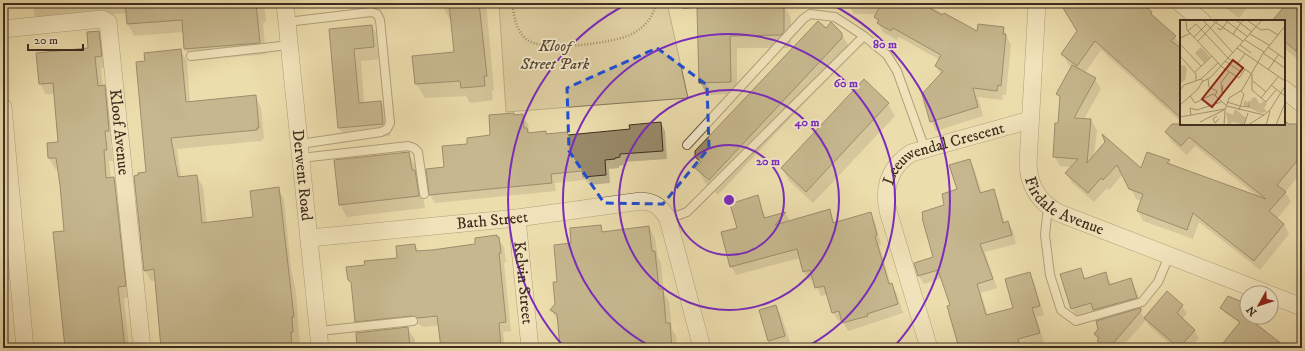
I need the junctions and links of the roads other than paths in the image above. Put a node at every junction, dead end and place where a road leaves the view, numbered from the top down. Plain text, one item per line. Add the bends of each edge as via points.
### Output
1 (285, 3) edge
2 (691, 3) edge
3 (1037, 3) edge
4 (1180, 3) edge
5 (685, 4) edge
6 (1201, 20) edge
7 (287, 22) junction
8 (3, 29) edge
9 (864, 36) junction
10 (289, 45) junction
11 (190, 56) dead end
12 (1285, 90) edge
13 (1302, 104) edge
14 (3, 114) edge
15 (1030, 120) junction
16 (687, 145) dead end
17 (925, 149) junction
18 (300, 151) junction
19 (424, 194) dead end
20 (1048, 207) junction
21 (8, 218) edge
22 (517, 218) junction
23 (668, 218) junction
24 (309, 238) junction
25 (1169, 256) junction
26 (1245, 285) edge
27 (1279, 298) edge
28 (1302, 307) edge
29 (413, 321) dead end
30 (319, 340) edge
31 (25, 348) edge
32 (142, 348) edge
33 (530, 348) edge
34 (702, 348) edge
35 (930, 348) edge

1 - 7 street, Derwent Road
2 - 5 lane
3 - 15 street, Firdale Avenue
4 - 6 street
7 - 10 street, Derwent Road
7 - 18 lane via 374,12 380,20 389,126 381,132
8 - 32 street, Kloof Avenue via 102,19 108,22
9 - 16 lane via 835,17 810,14
9 - 17 lane via 886,55 897,70
9 - 23 lane via 687,212
10 - 11 lane
10 - 18 street, Derwent Road
12 - 13 street
14 - 21 street
15 - 17 street, Leeuwendal Crescent
15 - 20 street, Firdale Avenue via 1028,176 1039,199
17 - 35 street, Leeuwendal Crescent via 911,153 898,163 887,182 885,196
18 - 19 lane via 408,146 414,148 418,152
18 - 24 street, Derwent Road
20 - 25 street, Firdale Avenue
20 - 25 lane via 1045,239 1050,275 1061,310 1076,321 1142,302 1158,282
21 - 31 street
22 - 23 street, Bath Street via 641,201 657,205
22 - 24 street, Bath Street
22 - 33 street, Kelvin Street
23 - 34 street
24 - 30 street, Derwent Road
25 - 26 street, Firdale Avenue
27 - 28 street
29 - 30 lane

